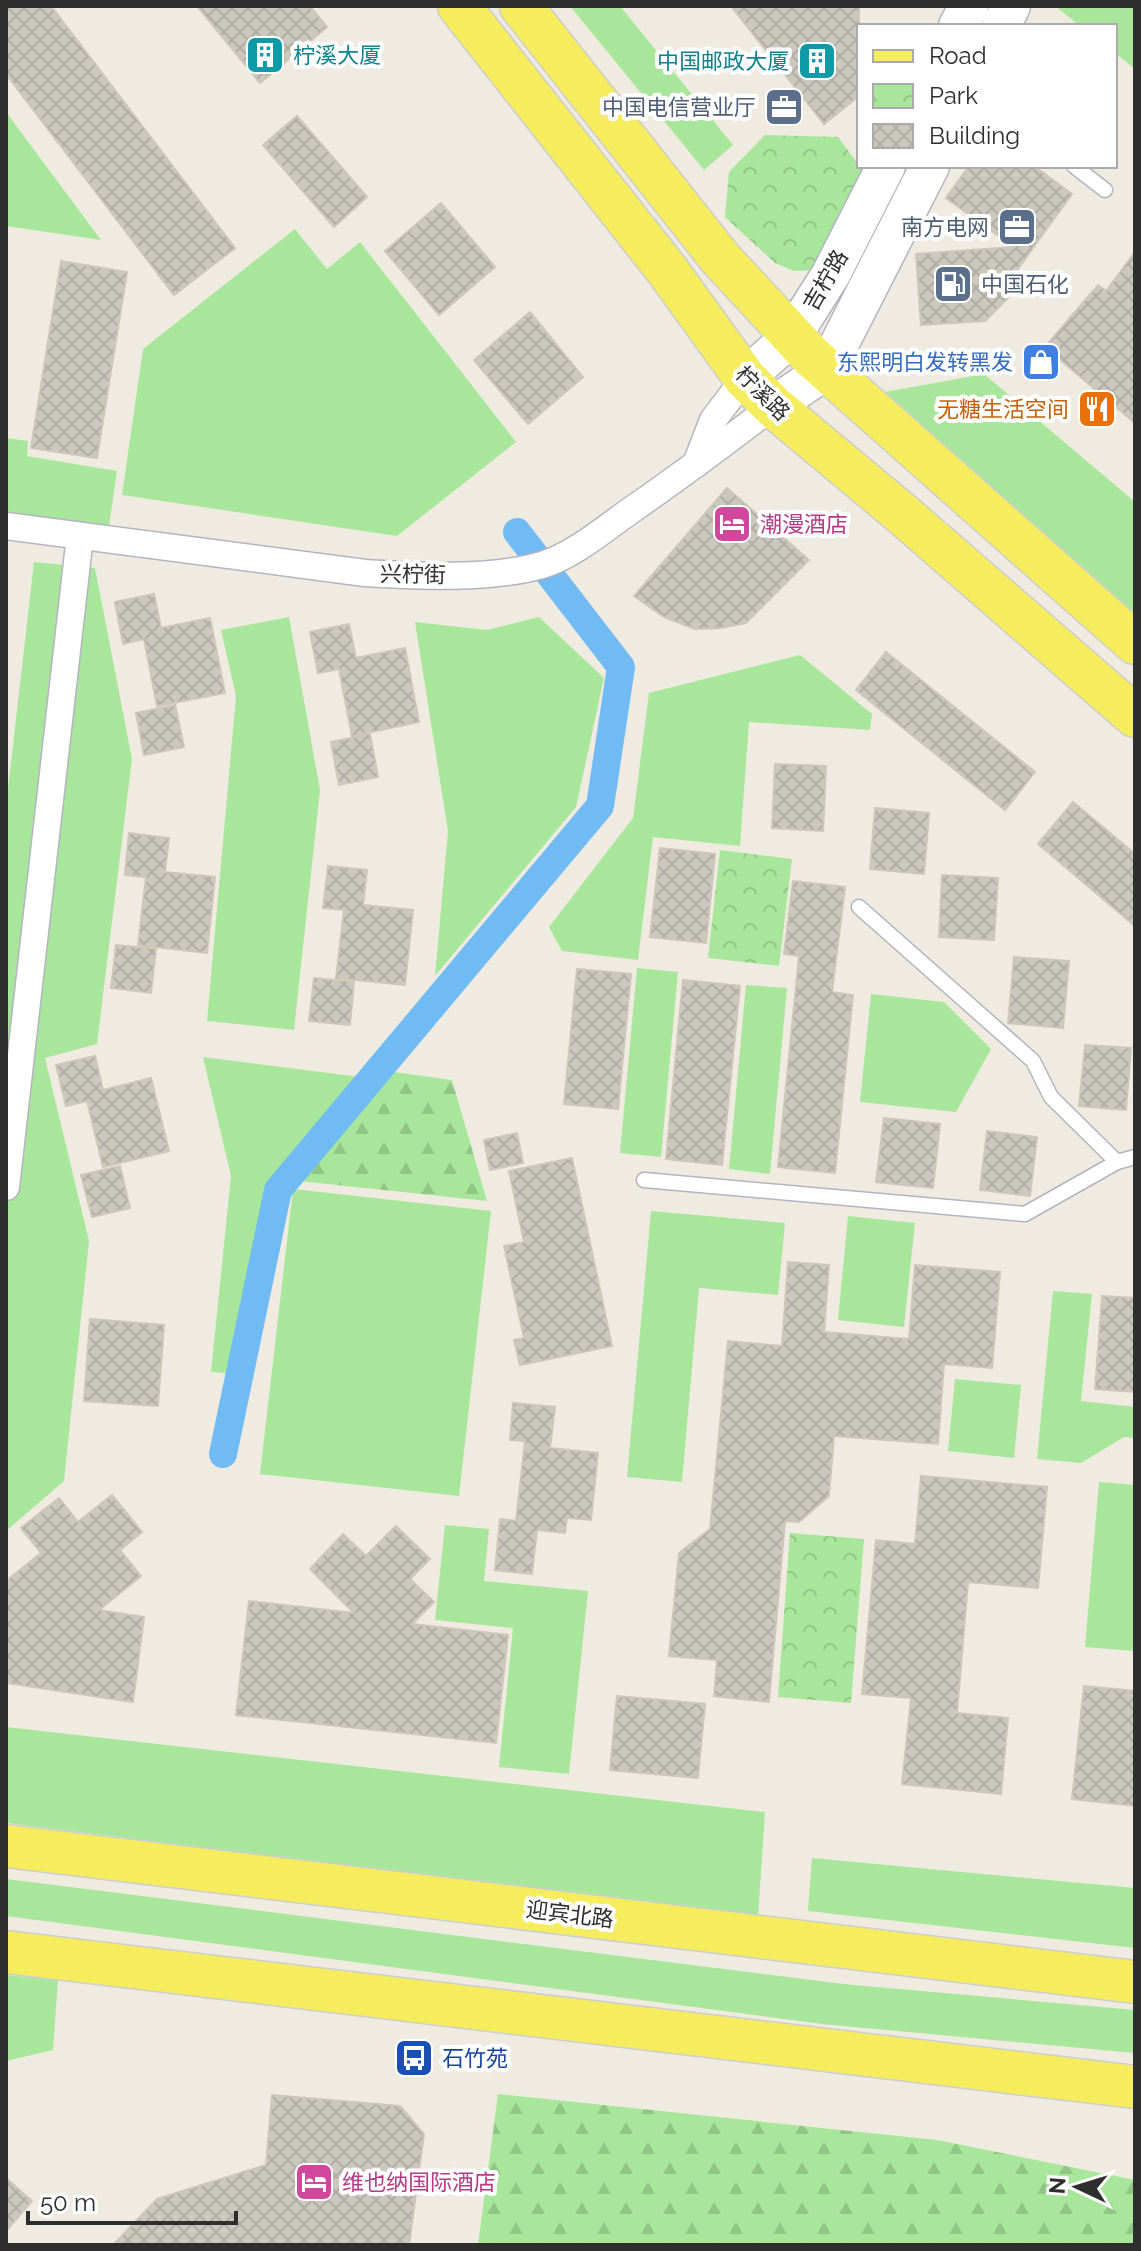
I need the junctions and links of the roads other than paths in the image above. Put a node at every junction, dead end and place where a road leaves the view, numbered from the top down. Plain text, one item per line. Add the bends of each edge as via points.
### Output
1 (459, 6) edge
2 (521, 6) edge
3 (969, 6) edge
4 (1011, 6) edge
5 (959, 24) edge
6 (1002, 24) edge
7 (558, 53) junction
8 (521, 85) junction
9 (885, 168) edge
10 (929, 168) edge
11 (1077, 168) edge
12 (1105, 190) dead end
13 (792, 336) junction
14 (826, 370) junction
15 (759, 392) junction
16 (696, 464) junction
17 (6, 526) edge
18 (80, 536) junction
19 (1072, 587) junction
20 (1036, 630) junction
21 (1135, 643) edge
22 (1135, 716) edge
23 (859, 907) dead end
24 (1135, 1157) edge
25 (1117, 1162) junction
26 (644, 1180) dead end
27 (6, 1187) edge
28 (6, 1846) edge
29 (6, 1952) edge
30 (1135, 1982) edge
31 (1135, 2087) edge

1 - 8 main road, 柠溪路
2 - 7 main road
3 - 5 main road
4 - 6 main road
7 - 8 main road
7 - 13 main road via 720,258
8 - 15 main road, 柠溪路
9 - 13 main road, 吉柠路 via 831,274
10 - 14 main road
11 - 12 lane
13 - 14 main road
13 - 15 main road, 吉柠路
14 - 15 main road
14 - 19 main road
15 - 16 street, 兴柠街
15 - 16 street via 713,420
15 - 20 main road, 柠溪路
16 - 18 street, 兴柠街 via 563,555 542,565 486,573 365,573
17 - 18 street, 兴柠街
18 - 27 street
19 - 20 main road
19 - 21 main road
20 - 22 main road, 柠溪路
23 - 25 lane via 1033,1061 1051,1097
24 - 25 lane
25 - 26 lane via 1025,1214
28 - 30 main road, 迎宾北路
29 - 31 main road

